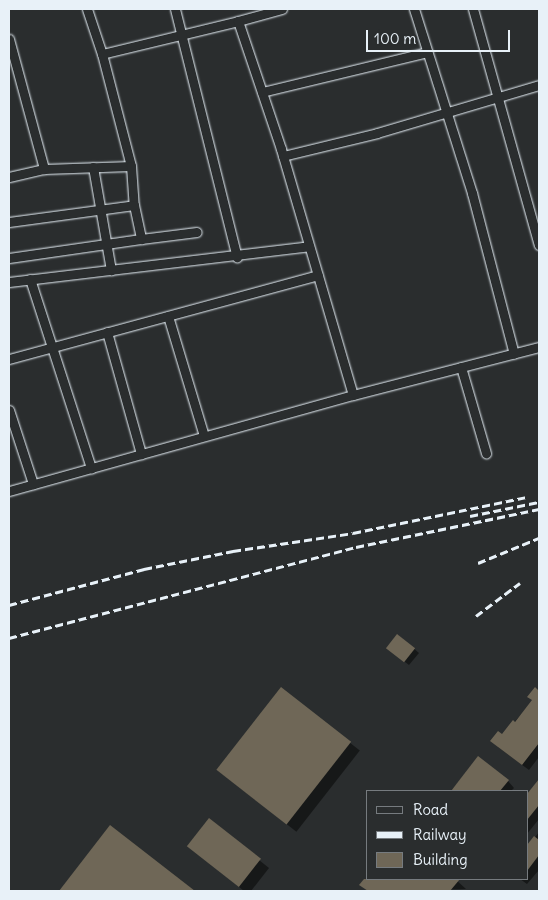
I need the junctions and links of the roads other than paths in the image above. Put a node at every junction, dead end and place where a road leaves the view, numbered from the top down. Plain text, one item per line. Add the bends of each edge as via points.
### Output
1 (87, 9) edge
2 (175, 9) edge
3 (282, 9) edge
4 (414, 9) edge
5 (473, 9) edge
6 (238, 21) junction
7 (181, 35) junction
8 (9, 39) edge
9 (427, 52) junction
10 (102, 54) junction
11 (539, 86) edge
12 (262, 92) junction
13 (498, 98) junction
14 (447, 114) junction
15 (283, 156) junction
16 (131, 166) junction
17 (92, 167) junction
18 (44, 169) junction
19 (9, 177) edge
20 (134, 205) junction
21 (101, 210) junction
22 (9, 222) edge
23 (197, 232) dead end
24 (142, 239) junction
25 (106, 245) junction
26 (539, 245) edge
27 (309, 246) junction
28 (237, 257) junction
29 (9, 258) edge
30 (111, 270) junction
31 (318, 275) junction
32 (30, 279) junction
33 (9, 282) edge
34 (168, 316) junction
35 (107, 332) junction
36 (52, 347) junction
37 (539, 347) edge
38 (514, 354) junction
39 (9, 359) edge
40 (461, 367) junction
41 (353, 395) junction
42 (9, 410) edge
43 (204, 436) junction
44 (486, 453) dead end
45 (141, 454) junction
46 (91, 468) junction
47 (33, 484) junction
48 (9, 491) edge

1 - 10 street
2 - 7 street
3 - 6 street
4 - 9 street
5 - 13 street
6 - 7 street
6 - 12 street
7 - 10 street
7 - 28 street
8 - 18 street
9 - 12 street
9 - 14 street
10 - 16 street
11 - 13 street
12 - 15 street
13 - 14 street
13 - 26 street
14 - 15 street
14 - 38 street via 472,193
15 - 27 street
16 - 17 street
16 - 20 street
17 - 18 street
17 - 21 street
18 - 19 street
20 - 21 street
20 - 24 street
21 - 22 street
21 - 25 street
23 - 24 street
24 - 25 street
25 - 29 street
25 - 30 street
27 - 28 street
27 - 31 street
28 - 30 street
30 - 32 street
31 - 34 street
31 - 41 street
32 - 33 street
32 - 36 street
34 - 35 street
34 - 43 street
35 - 36 street
35 - 45 street
36 - 39 street
36 - 46 street
37 - 38 street
38 - 40 street
40 - 41 street
40 - 44 street
41 - 43 street
42 - 47 street
43 - 45 street
45 - 46 street
46 - 47 street
47 - 48 street

